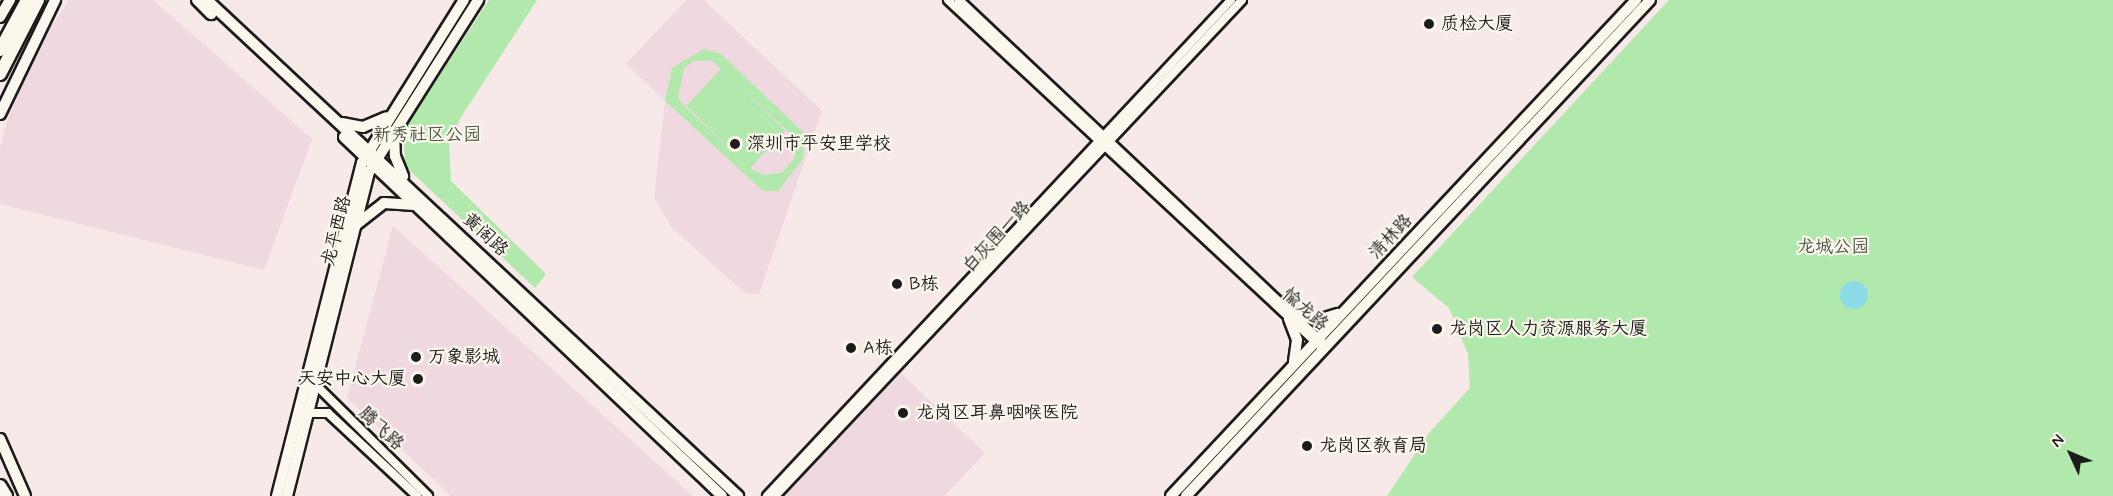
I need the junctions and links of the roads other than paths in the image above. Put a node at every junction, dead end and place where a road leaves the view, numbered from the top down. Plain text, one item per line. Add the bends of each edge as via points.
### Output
1 (10, 0) edge
2 (27, 0) edge
3 (38, 0) edge
4 (55, 0) edge
5 (197, 0) edge
6 (207, 0) edge
7 (464, 0) edge
8 (478, 0) edge
9 (948, 0) edge
10 (959, 0) edge
11 (1230, 0) edge
12 (1242, 0) edge
13 (1635, 0) edge
14 (1650, 0) edge
15 (0, 17) edge
16 (0, 50) edge
17 (423, 62) junction
18 (433, 68) junction
19 (0, 74) edge
20 (0, 114) edge
21 (389, 115) junction
22 (339, 122) junction
23 (395, 126) junction
24 (1104, 141) junction
25 (371, 156) junction
26 (408, 184) junction
27 (418, 207) junction
28 (356, 226) junction
29 (1346, 309) junction
30 (1292, 317) junction
31 (1320, 343) junction
32 (1290, 369) junction
33 (315, 384) junction
34 (308, 412) junction
35 (1253, 417) junction
36 (0, 439) edge
37 (0, 486) edge
38 (6, 496) edge
39 (25, 496) edge
40 (277, 496) edge
41 (287, 496) edge
42 (417, 496) edge
43 (428, 496) edge
44 (722, 496) edge
45 (738, 496) edge
46 (767, 496) edge
47 (775, 496) edge
48 (1171, 496) edge
49 (1186, 496) edge

1 - 15 main road
2 - 16 highway
3 - 19 highway
4 - 20 main road
5 - 25 main road, 黄阁路
6 - 22 main road, 黄阁路
7 - 17 main road, 龙平西路
8 - 18 main road, 龙平西路
9 - 24 street, 愉龙路
10 - 24 street, 愉龙路
11 - 24 street, 白灰围一路
12 - 24 street, 白灰围一路
13 - 29 main road, 清林路
14 - 31 main road, 清林路
17 - 18 main road
17 - 21 main road, 龙平西路
18 - 23 main road, 龙平西路
21 - 22 main road via 363,127
21 - 25 main road, 龙平西路
22 - 25 main road, 黄阁路
23 - 25 main road, 龙平西路
23 - 26 main road via 395,156
24 - 30 street, 愉龙路
24 - 46 street, 白灰围一路
24 - 47 street, 白灰围一路
25 - 26 main road, 黄阁路
25 - 27 main road, 黄阁路
25 - 28 main road, 龙平西路
25 - 40 main road, 龙平西路
26 - 45 main road, 黄阁路
27 - 28 main road via 384,203
27 - 44 main road, 黄阁路
28 - 33 main road, 龙平西路
29 - 30 main road via 1318,320
29 - 31 main road, 清林路
30 - 31 street, 愉龙路
30 - 32 main road via 1298,350
31 - 32 main road, 清林路
31 - 35 main road, 清林路
32 - 35 main road, 清林路
33 - 34 main road, 龙平西路
33 - 43 street, 腾飞路
34 - 41 main road, 龙平西路
34 - 42 street, 腾飞路 via 318,409 328,413
35 - 48 main road, 清林路
35 - 49 main road, 清林路
36 - 39 main road
37 - 38 highway

